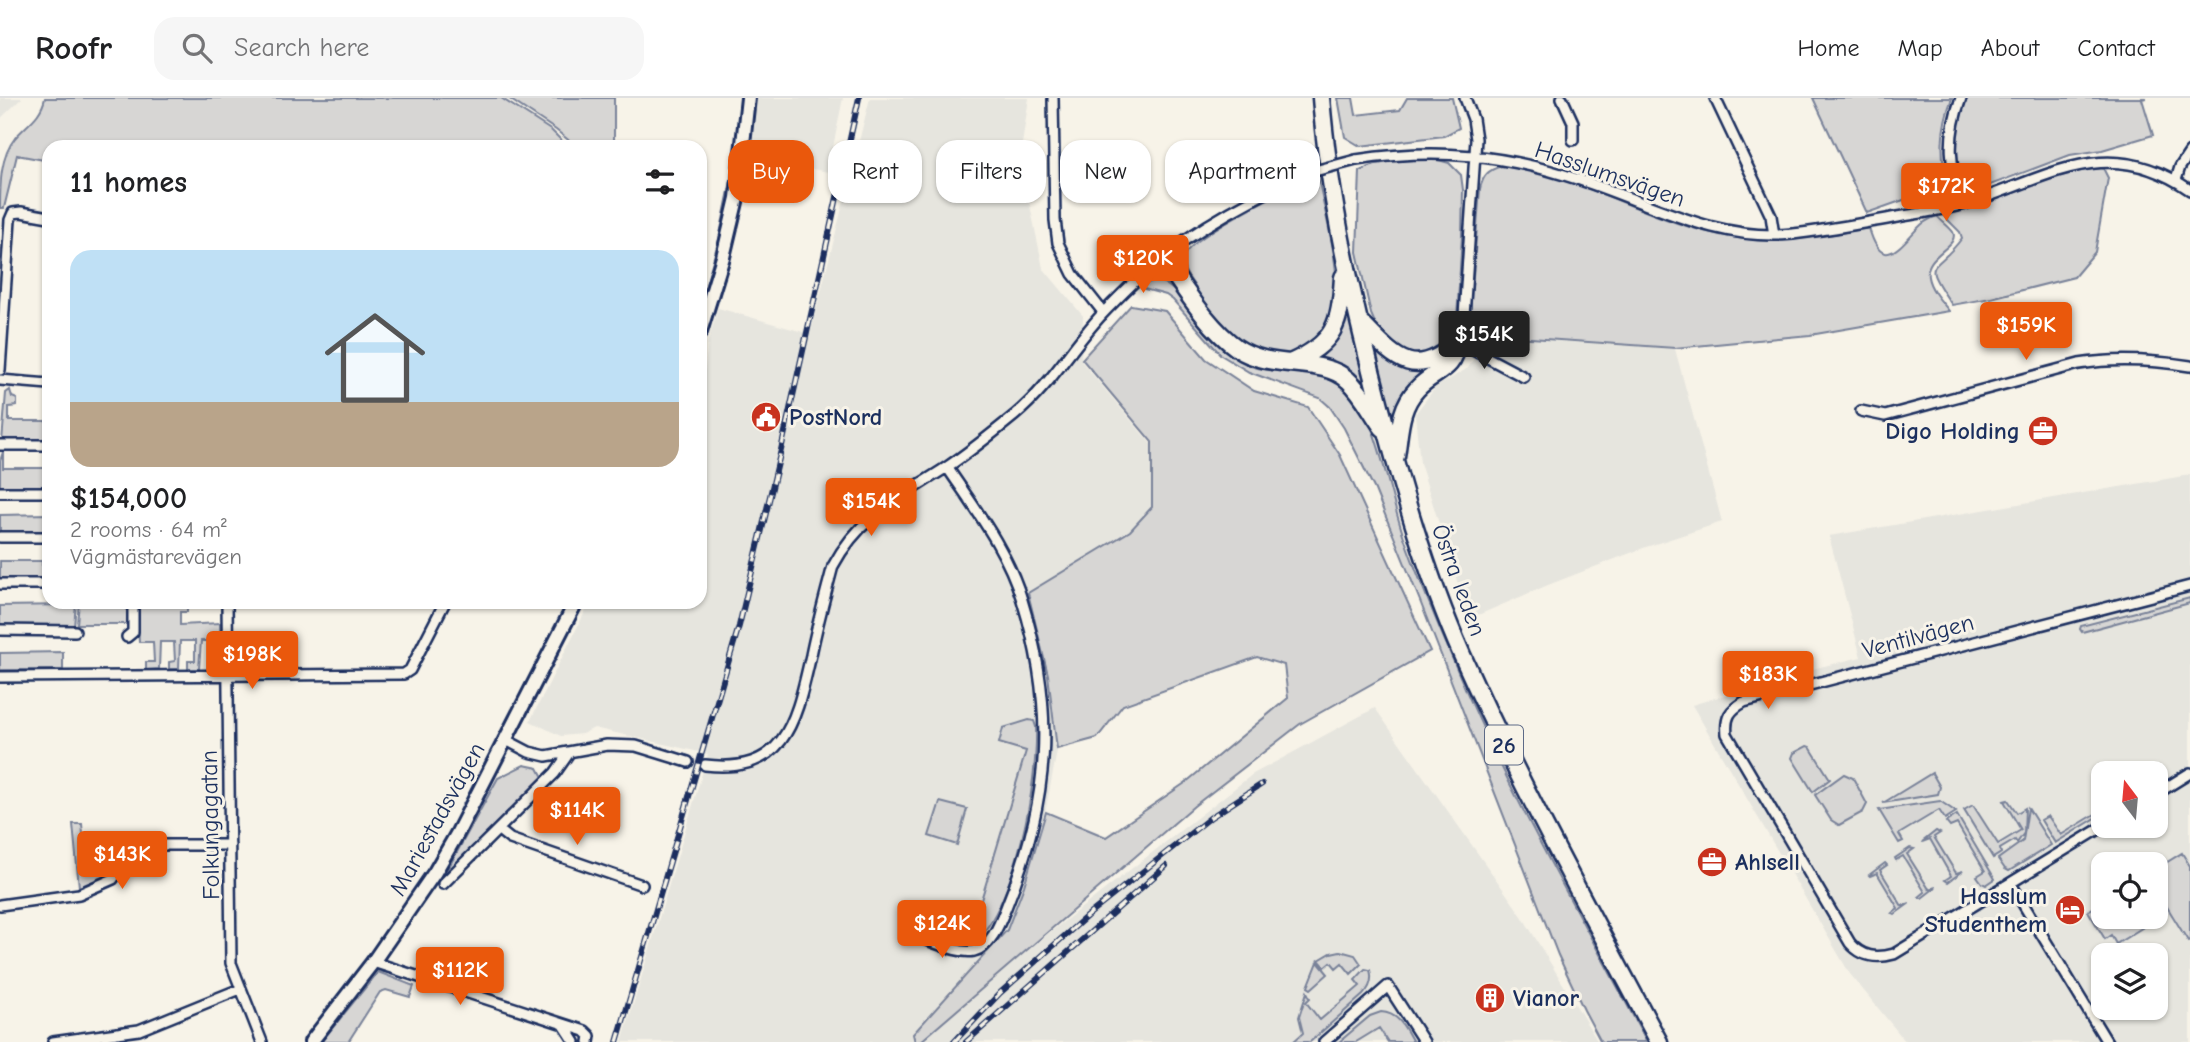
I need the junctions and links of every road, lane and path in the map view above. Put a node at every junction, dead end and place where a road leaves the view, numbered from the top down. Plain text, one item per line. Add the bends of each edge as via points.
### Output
1 (748, 98) edge
2 (1053, 98) edge
3 (1321, 98) edge
4 (1465, 98) edge
5 (1562, 98) edge
6 (1715, 98) edge
7 (1961, 98) edge
8 (1573, 140) dead end
9 (2190, 152) edge
10 (1475, 155) junction
11 (2176, 180) junction
12 (2190, 190) edge
13 (1964, 204) junction
14 (42, 216) edge
15 (1774, 235) junction
16 (1162, 257) junction
17 (1344, 258) junction
18 (707, 309) edge
19 (1104, 312) junction
20 (1358, 320) junction
21 (1458, 342) junction
22 (1287, 365) junction
23 (2190, 366) edge
24 (0, 370) edge
25 (1524, 377) dead end
26 (0, 380) edge
27 (42, 383) edge
28 (1861, 411) dead end
29 (1386, 433) junction
30 (0, 445) edge
31 (42, 445) edge
32 (1395, 464) junction
33 (947, 467) junction
34 (0, 492) edge
35 (42, 492) edge
36 (0, 537) edge
37 (42, 537) edge
38 (0, 584) edge
39 (42, 584) edge
40 (2190, 586) edge
41 (133, 609) edge
42 (227, 609) edge
43 (441, 609) edge
44 (572, 609) edge
45 (0, 630) edge
46 (75, 631) dead end
47 (127, 636) dead end
48 (228, 676) junction
49 (0, 677) edge
50 (506, 740) junction
51 (569, 753) junction
52 (688, 762) dead end
53 (705, 765) dead end
54 (2190, 773) edge
55 (2168, 787) edge
56 (500, 831) junction
57 (2091, 834) edge
58 (230, 845) junction
59 (443, 884) dead end
60 (2011, 884) junction
61 (642, 885) dead end
62 (0, 905) edge
63 (918, 937) dead end
64 (373, 962) junction
65 (240, 989) junction
66 (559, 1023) junction
67 (53, 1042) edge
68 (262, 1042) edge
69 (311, 1042) edge
70 (575, 1042) edge
71 (589, 1042) edge
72 (1324, 1042) edge
73 (1424, 1042) edge
74 (1659, 1042) edge
75 (2107, 1042) edge

1 - 18 street via 737,198
2 - 19 street via 1058,243 1073,274
3 - 17 highway, Östra leden / 26
4 - 10 street via 1473,119
5 - 8 street via 1573,122
6 - 15 street via 1771,216
7 - 13 street via 1949,145 1951,168
9 - 11 street
10 - 15 street, Hasslumsvägen via 1582,180 1687,221 1744,234
10 - 16 street, Hasslumsvägen, bridge via 1419,152 1356,160 1307,173 1182,236
10 - 21 street via 1464,316
11 - 12 street, Hasslumsvägen
11 - 13 street, Hasslumsvägen via 2148,169 2092,161
13 - 15 street, Hasslumsvägen
14 - 24 street via 13,213 10,220
16 - 19 street, Hasslumsvägen
16 - 22 highway via 1217,330 1237,348
17 - 20 highway, Östra leden / 26
17 - 22 highway via 1339,311 1330,335 1310,354
19 - 33 street, Hasslumsvägen via 1027,405
20 - 21 highway via 1383,347 1405,361 1427,361
20 - 29 highway, Östra leden / 26
21 - 25 street
21 - 32 highway via 1450,364 1417,388 1406,405 1399,423
22 - 29 highway via 1322,368 1348,379
23 - 28 street via 2100,360 1885,416
26 - 27 street
29 - 32 highway, Östra leden / 26
30 - 31 street
32 - 74 highway, Östra leden / 26 via 1462,654 1509,756
33 - 53 street, Hasslumsvägen via 867,520 845,544 833,566 796,717 782,742 762,758 740,766
33 - 63 street via 1003,551 1022,599 1040,677 1045,760 1037,818 1019,876 988,941 973,951
34 - 35 street
36 - 37 street
38 - 39 street
40 - 60 street, Ventilvägen via 1745,702 1728,715 1727,734 1857,951 1875,957 1894,954
41 - 47 street via 133,632
42 - 48 street, Folkungagatan
43 - 48 street via 407,674
44 - 50 street, Mariestadsvägen
45 - 46 street
48 - 49 street
48 - 58 street, Folkungagatan
50 - 51 street via 546,756
50 - 64 street, Mariestadsvägen via 435,872
51 - 52 street via 607,745 636,746
51 - 56 street
54 - 55 street
56 - 59 street
56 - 61 street via 510,839
57 - 60 street
58 - 62 street via 136,845 113,879 79,894
58 - 65 street, Folkungagatan via 231,963
60 - 75 street
64 - 66 street
64 - 69 street, Mariestadsvägen
65 - 67 street via 139,1030
65 - 68 street, Folkungagatan
66 - 70 street
66 - 71 street via 589,1033
72 - 73 street via 1388,986

